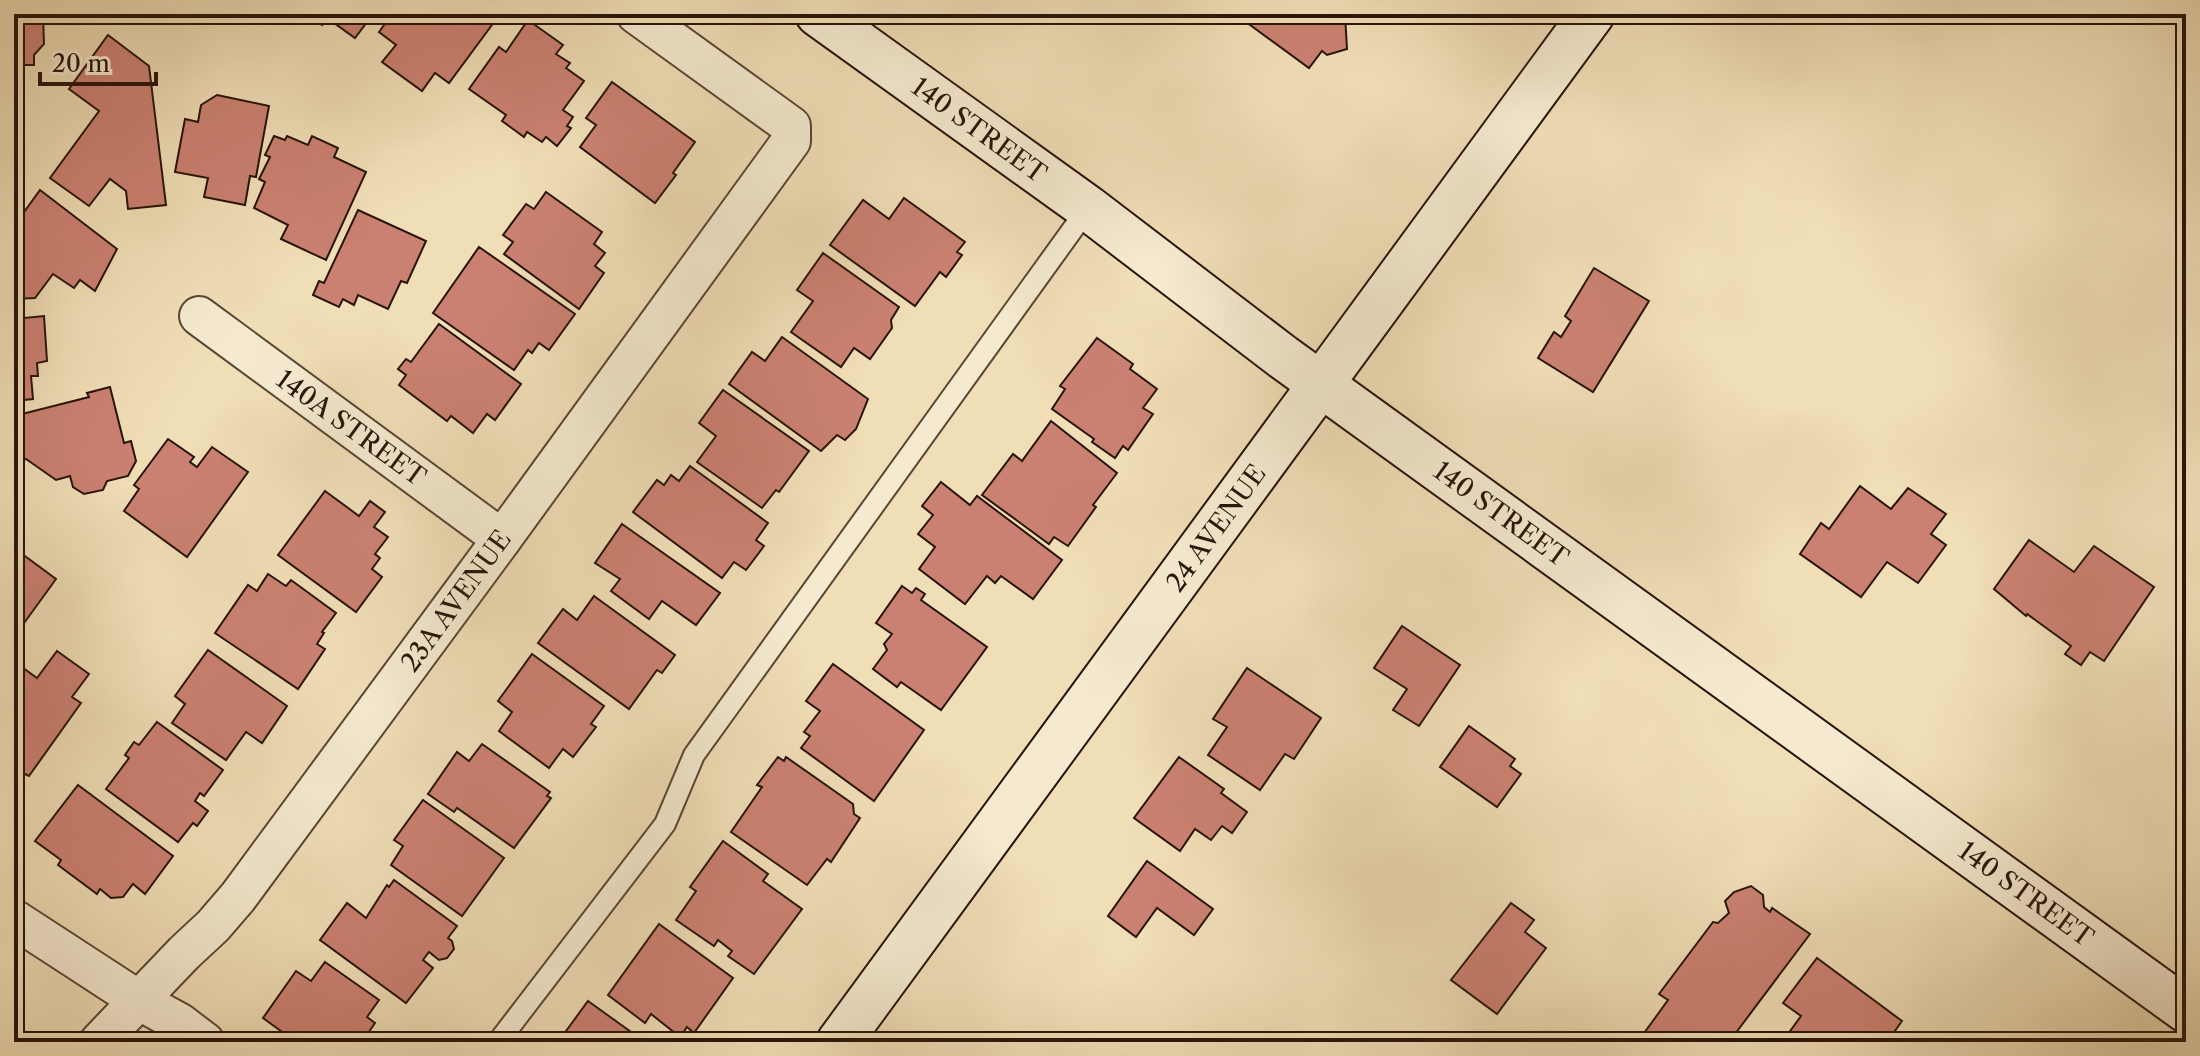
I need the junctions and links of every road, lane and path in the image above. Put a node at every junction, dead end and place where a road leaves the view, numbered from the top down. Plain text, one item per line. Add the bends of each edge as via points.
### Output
1 (636, 14) edge
2 (818, 14) edge
3 (1592, 14) edge
4 (1088, 208) junction
5 (199, 316) dead end
6 (1321, 384) junction
7 (502, 539) junction
8 (14, 919) edge
9 (140, 1001) junction
10 (2186, 1010) edge
11 (99, 1042) edge
12 (205, 1042) edge
13 (498, 1042) edge
14 (839, 1042) edge

1 - 7 street, 23A AVENUE via 791,126 791,141
2 - 4 main road, 140 STREET
3 - 6 main road, 24 AVENUE
4 - 6 main road, 140 STREET
4 - 13 lane via 694,755 665,824
5 - 7 street, 140A STREET
6 - 10 main road, 140 STREET
6 - 14 main road, 24 AVENUE
7 - 9 street, 23A AVENUE via 238,897
8 - 9 street
9 - 11 street, 23A AVENUE
9 - 12 street

